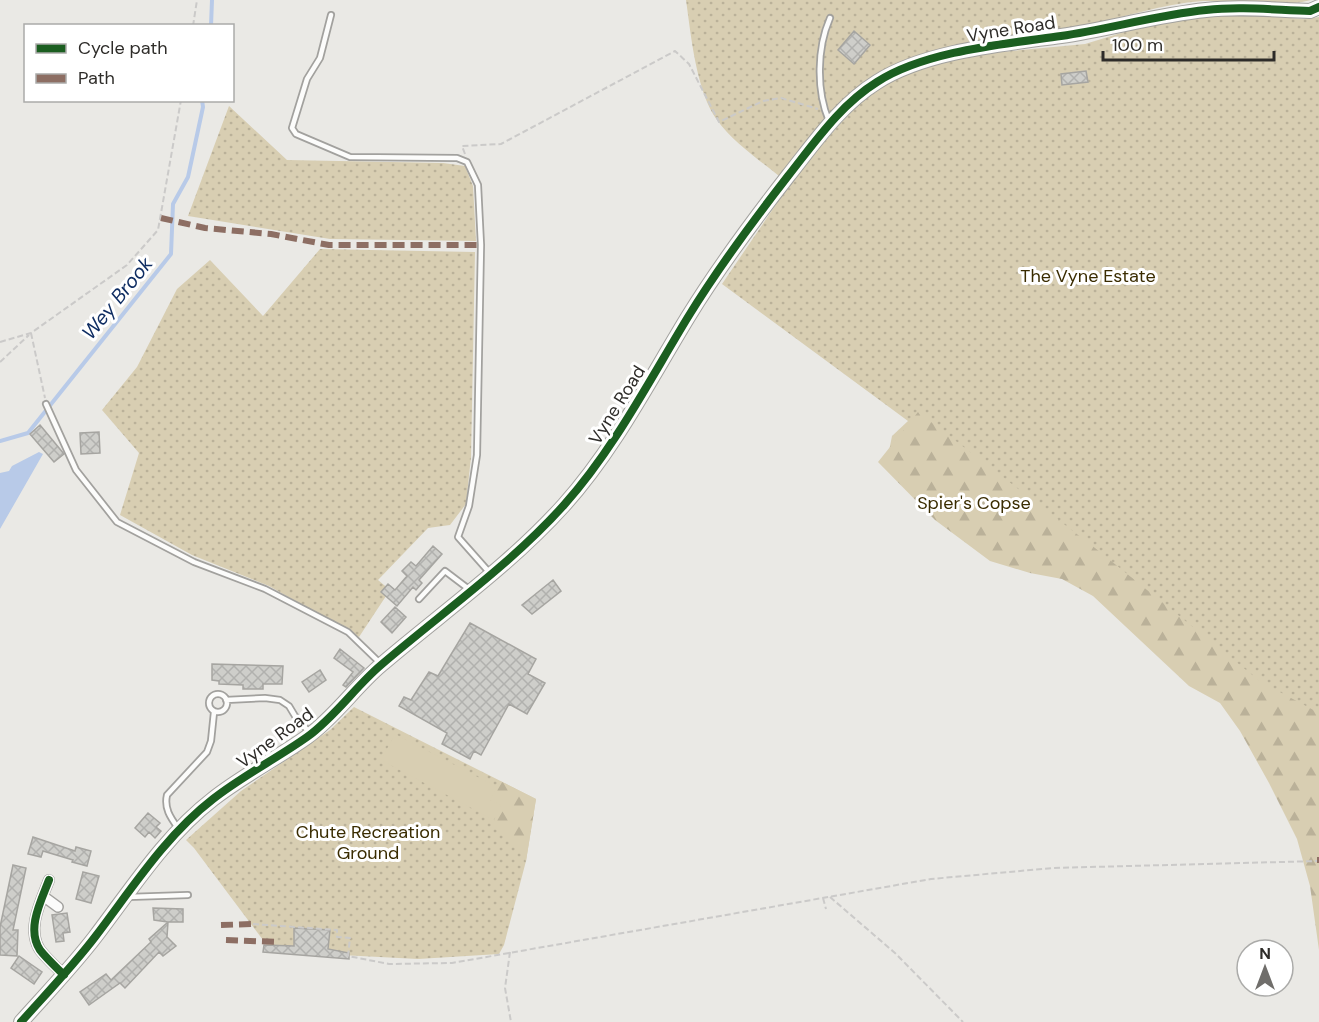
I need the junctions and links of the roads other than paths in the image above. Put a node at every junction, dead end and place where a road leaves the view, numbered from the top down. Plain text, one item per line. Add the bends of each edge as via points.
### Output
1 (1319, 7) edge
2 (331, 15) dead end
3 (830, 18) dead end
4 (828, 117) junction
5 (46, 404) road end
6 (491, 574) junction
7 (471, 590) junction
8 (419, 599) dead end
9 (382, 665) junction
10 (226, 700) junction
11 (214, 712) junction
12 (310, 734) junction
13 (180, 830) junction
14 (49, 880) dead end
15 (43, 896) junction
16 (188, 896) dead end
17 (124, 897) junction
18 (58, 907) dead end
19 (64, 975) junction
20 (21, 1022) edge

1 - 4 street, Vyne Road via 1310,11 1211,9 967,51 903,68
2 - 6 lane via 320,58 307,79 292,128 296,134 350,157 457,158 467,162 478,186 481,245 477,455 469,506 459,537
3 - 4 lane via 821,50 822,94
4 - 6 street, Vyne Road via 732,251 592,470 564,505
5 - 9 lane via 76,470 117,522 194,562 265,589 348,632
6 - 7 street, Vyne Road
7 - 8 lane via 445,571
7 - 9 street, Vyne Road
9 - 12 street, Vyne Road
10 - 11 lane via 223,711
10 - 11 lane via 220,695 212,697 209,705
10 - 12 lane via 280,700
11 - 13 lane via 207,752 167,795 168,813
12 - 13 street, Vyne Road via 213,799
13 - 17 street, Vyne Road
14 - 15 street
15 - 18 street
15 - 19 street via 34,933 39,949
16 - 17 lane
17 - 19 street, Vyne Road
19 - 20 street, Vyne Road

